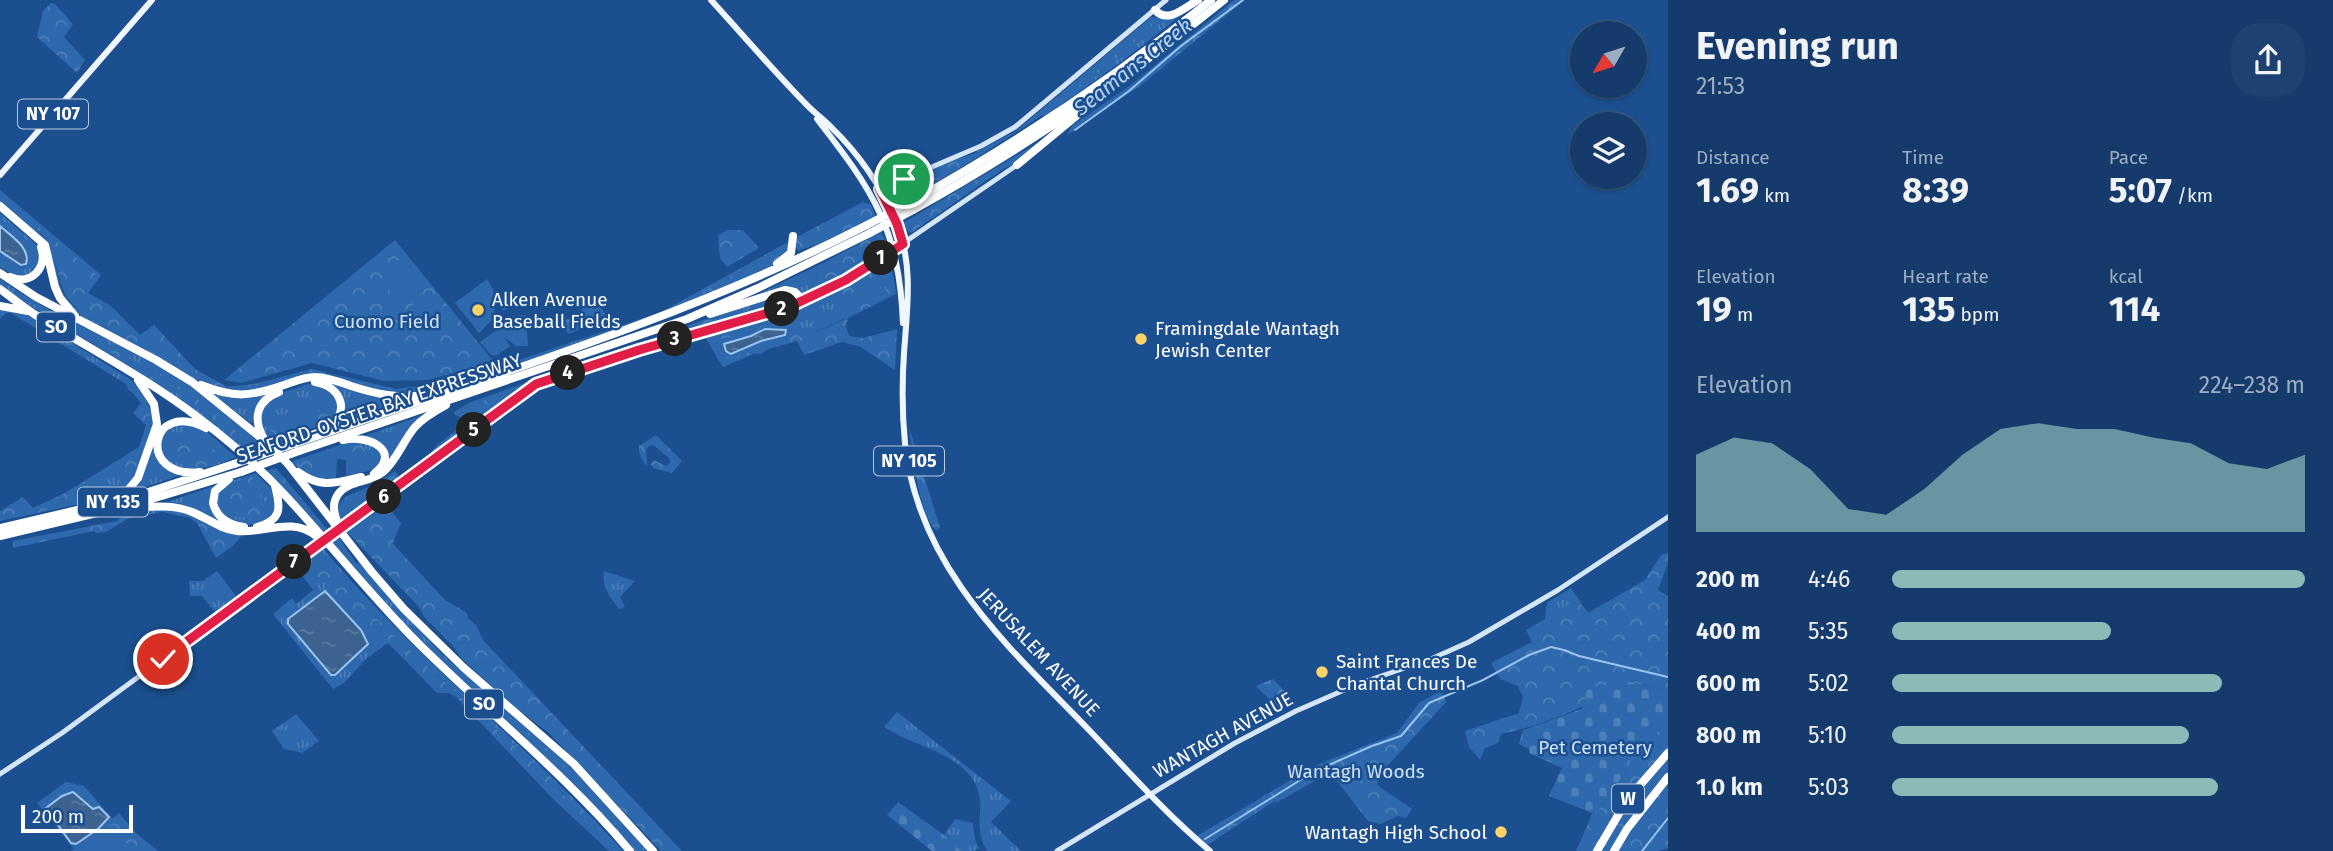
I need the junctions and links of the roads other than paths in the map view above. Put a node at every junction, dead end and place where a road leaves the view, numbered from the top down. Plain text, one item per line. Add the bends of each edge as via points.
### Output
1 (152, 0) edge
2 (711, 0) edge
3 (1166, 0) edge
4 (1198, 0) edge
5 (1211, 0) edge
6 (1224, 0) edge
7 (1155, 10) junction
8 (1124, 77) junction
9 (805, 104) junction
10 (1017, 164) joint
11 (0, 175) edge
12 (880, 189) junction
13 (911, 207) junction
14 (0, 208) edge
15 (868, 229) junction
16 (793, 236) dead end
17 (903, 244) junction
18 (894, 250) junction
19 (0, 273) edge
20 (0, 289) edge
21 (722, 293) junction
22 (804, 301) junction
23 (0, 306) edge
24 (30, 312) junction
25 (77, 318) junction
26 (687, 318) junction
27 (904, 353) junction
28 (131, 372) junction
29 (192, 382) junction
30 (467, 390) junction
31 (220, 435) junction
32 (266, 442) junction
33 (297, 448) junction
34 (288, 464) junction
35 (223, 468) junction
36 (242, 472) junction
37 (274, 484) junction
38 (100, 505) junction
39 (110, 511) junction
40 (1668, 517) edge
41 (0, 528) edge
42 (0, 536) edge
43 (344, 536) junction
44 (337, 556) junction
45 (1668, 753) edge
46 (0, 774) edge
47 (1668, 777) edge
48 (1150, 794) junction
49 (630, 851) edge
50 (653, 851) edge
51 (1057, 851) edge
52 (1210, 851) edge
53 (1597, 851) edge
54 (1614, 851) edge

1 - 11 main road, NY 107
2 - 9 main road, JERUSALEM AVENUE / NY 105
3 - 7 main road
4 - 7 highway via 1168,16
5 - 13 highway, SEAFORD-OYSTER BAY EXPRESSWAY / NY 135 via 1066,107
6 - 8 highway, SEAFORD-OYSTER BAY EXPRESSWAY / NY 135
7 - 12 main road via 1015,127
8 - 10 highway
8 - 13 highway, SEAFORD-OYSTER BAY EXPRESSWAY / NY 135 via 1014,151
9 - 12 main road, JERUSALEM AVENUE / NY 105 via 851,149
9 - 18 main road, JERUSALEM AVENUE / NY 105 via 864,181
10 - 17 main road
12 - 17 main road, JERUSALEM AVENUE / NY 105
13 - 15 highway, SEAFORD-OYSTER BAY EXPRESSWAY / NY 135, bridge
14 - 19 highway via 38,242 43,255 41,268 28,278
14 - 25 highway via 45,245 60,298
15 - 21 highway, SEAFORD-OYSTER BAY EXPRESSWAY / NY 135
15 - 26 highway, SEAFORD-OYSTER BAY EXPRESSWAY / NY 135 via 758,288
16 - 21 highway via 788,257
17 - 18 main road
17 - 27 main road, JERUSALEM AVENUE / NY 105 via 911,294
18 - 22 main road
18 - 27 main road, JERUSALEM AVENUE / NY 105
19 - 25 highway, SO
20 - 24 highway, SO
21 - 30 highway, SEAFORD-OYSTER BAY EXPRESSWAY / NY 135
22 - 26 highway via 785,290
22 - 46 main road, bridge via 536,384
23 - 24 highway
24 - 28 highway, SO
25 - 29 highway, SO
26 - 30 highway, SEAFORD-OYSTER BAY EXPRESSWAY / NY 135
27 - 48 main road, JERUSALEM AVENUE / NY 105 via 906,452 919,505 940,555 983,618
28 - 31 highway, SO
28 - 38 highway via 153,400 157,424 136,482
29 - 30 highway via 235,395 262,393 314,377 393,397
29 - 32 highway, SO
30 - 33 highway, SEAFORD-OYSTER BAY EXPRESSWAY / NY 135
30 - 43 highway via 421,421 379,476 339,493 334,512
31 - 35 highway via 178,420 161,431 156,447 161,460 176,470 192,473
31 - 37 highway, SO
32 - 33 highway via 257,420 264,400 307,382 328,385 339,396 338,417
32 - 34 highway, SO
33 - 34 highway via 358,438 374,441 384,457 375,473 325,484 310,481
33 - 35 highway, SEAFORD-OYSTER BAY EXPRESSWAY / NY 135, bridge
33 - 36 highway, SEAFORD-OYSTER BAY EXPRESSWAY / NY 135, bridge
34 - 43 highway, SO
35 - 38 highway, SEAFORD-OYSTER BAY EXPRESSWAY / NY 135
36 - 37 highway via 223,482 213,497 215,510 230,523 255,527 273,519 280,507
36 - 39 highway, SEAFORD-OYSTER BAY EXPRESSWAY / NY 135
37 - 44 highway, SO
38 - 41 highway, SEAFORD-OYSTER BAY EXPRESSWAY / NY 135
39 - 42 highway, SEAFORD-OYSTER BAY EXPRESSWAY / NY 135
39 - 44 highway via 180,508 239,531 301,527
40 - 48 main road, WANTAGH AVENUE via 1469,642 1296,711
43 - 50 highway, SO via 436,642 573,764
44 - 49 highway, SO via 412,637 579,793
45 - 53 highway, W via 1627,800
47 - 54 highway, W
48 - 51 main road, WANTAGH AVENUE
48 - 52 main road, JERUSALEM AVENUE / NY 105

